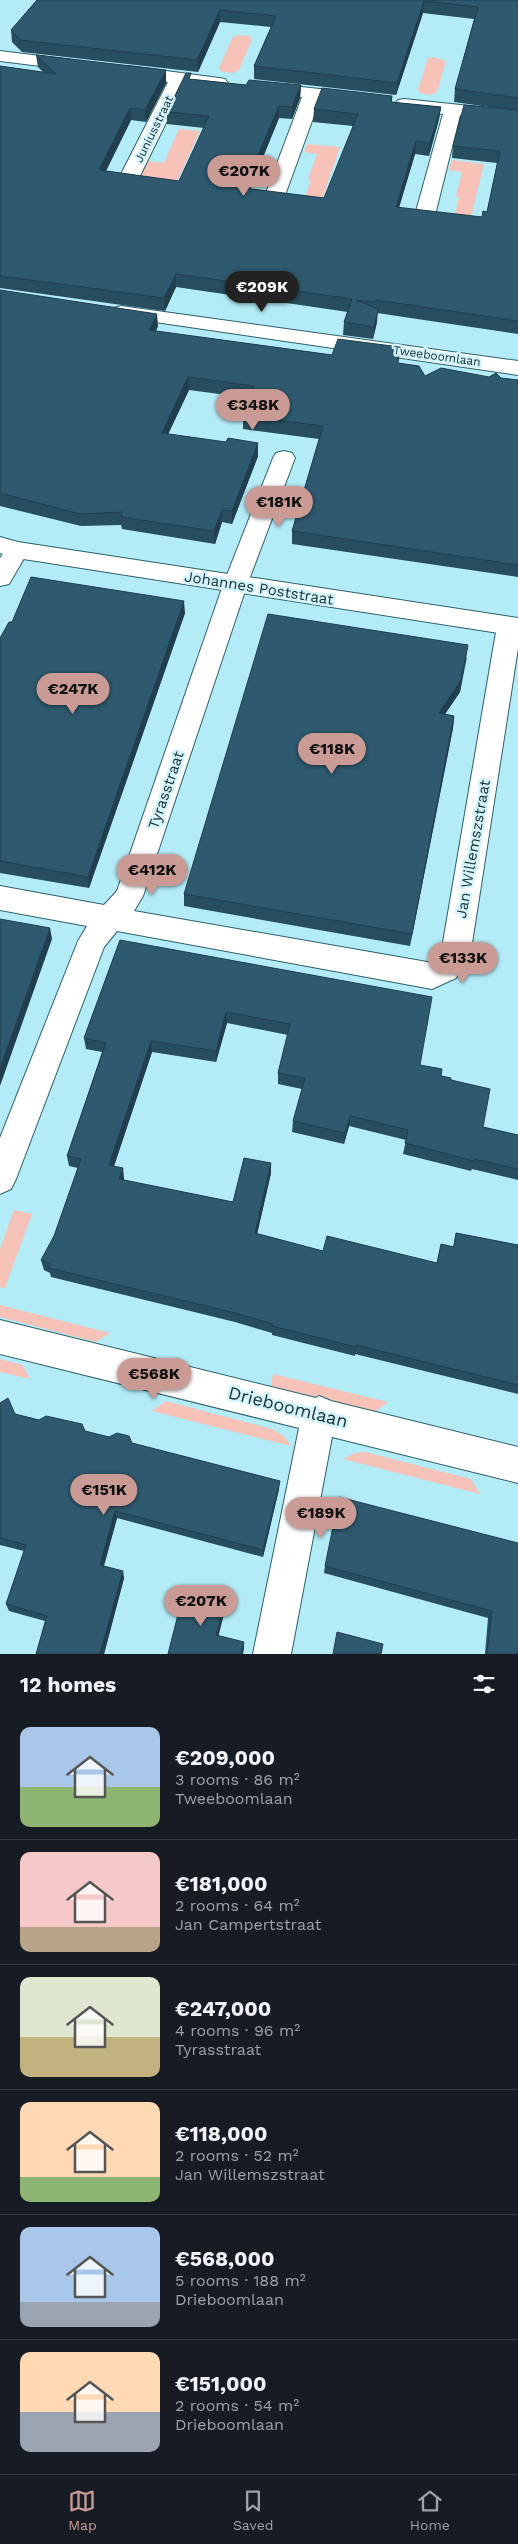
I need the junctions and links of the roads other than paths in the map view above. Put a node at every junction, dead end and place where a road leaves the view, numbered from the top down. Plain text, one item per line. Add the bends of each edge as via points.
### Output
1 (0, 56) edge
2 (92, 67) edge
3 (110, 69) edge
4 (179, 78) junction
5 (313, 93) junction
6 (370, 100) edge
7 (388, 102) edge
8 (453, 109) junction
9 (518, 116) edge
10 (128, 180) edge
11 (274, 198) edge
12 (425, 215) edge
13 (99, 309) edge
14 (518, 368) edge
15 (284, 458) dead end
16 (9, 548) edge
17 (0, 578) edge
18 (235, 585) junction
19 (514, 626) edge
20 (0, 898) edge
21 (112, 918) junction
22 (0, 1179) edge
23 (0, 1337) edge
24 (319, 1414) junction
25 (518, 1465) edge
26 (272, 1654) edge

1 - 2 street
3 - 4 street, Juniusstraat
4 - 5 street, Juniusstraat
4 - 10 street, Juniusstraat
5 - 6 street, Juniusstraat
5 - 11 street
7 - 8 street
8 - 9 street
8 - 12 street
13 - 14 street, Tweeboomlaan
15 - 18 street, Tyrasstraat
16 - 17 street
16 - 18 street, Johannes Poststraat
18 - 19 street, Johannes Poststraat
18 - 21 street, Tyrasstraat via 130,896
19 - 21 street, Jan Willemszstraat via 455,956 443,974 432,977
20 - 21 street, Jan Willemszstraat
21 - 22 street, Tyrasstraat via 92,941
23 - 24 street, Drieboomlaan
24 - 25 street, Drieboomlaan
24 - 26 street

